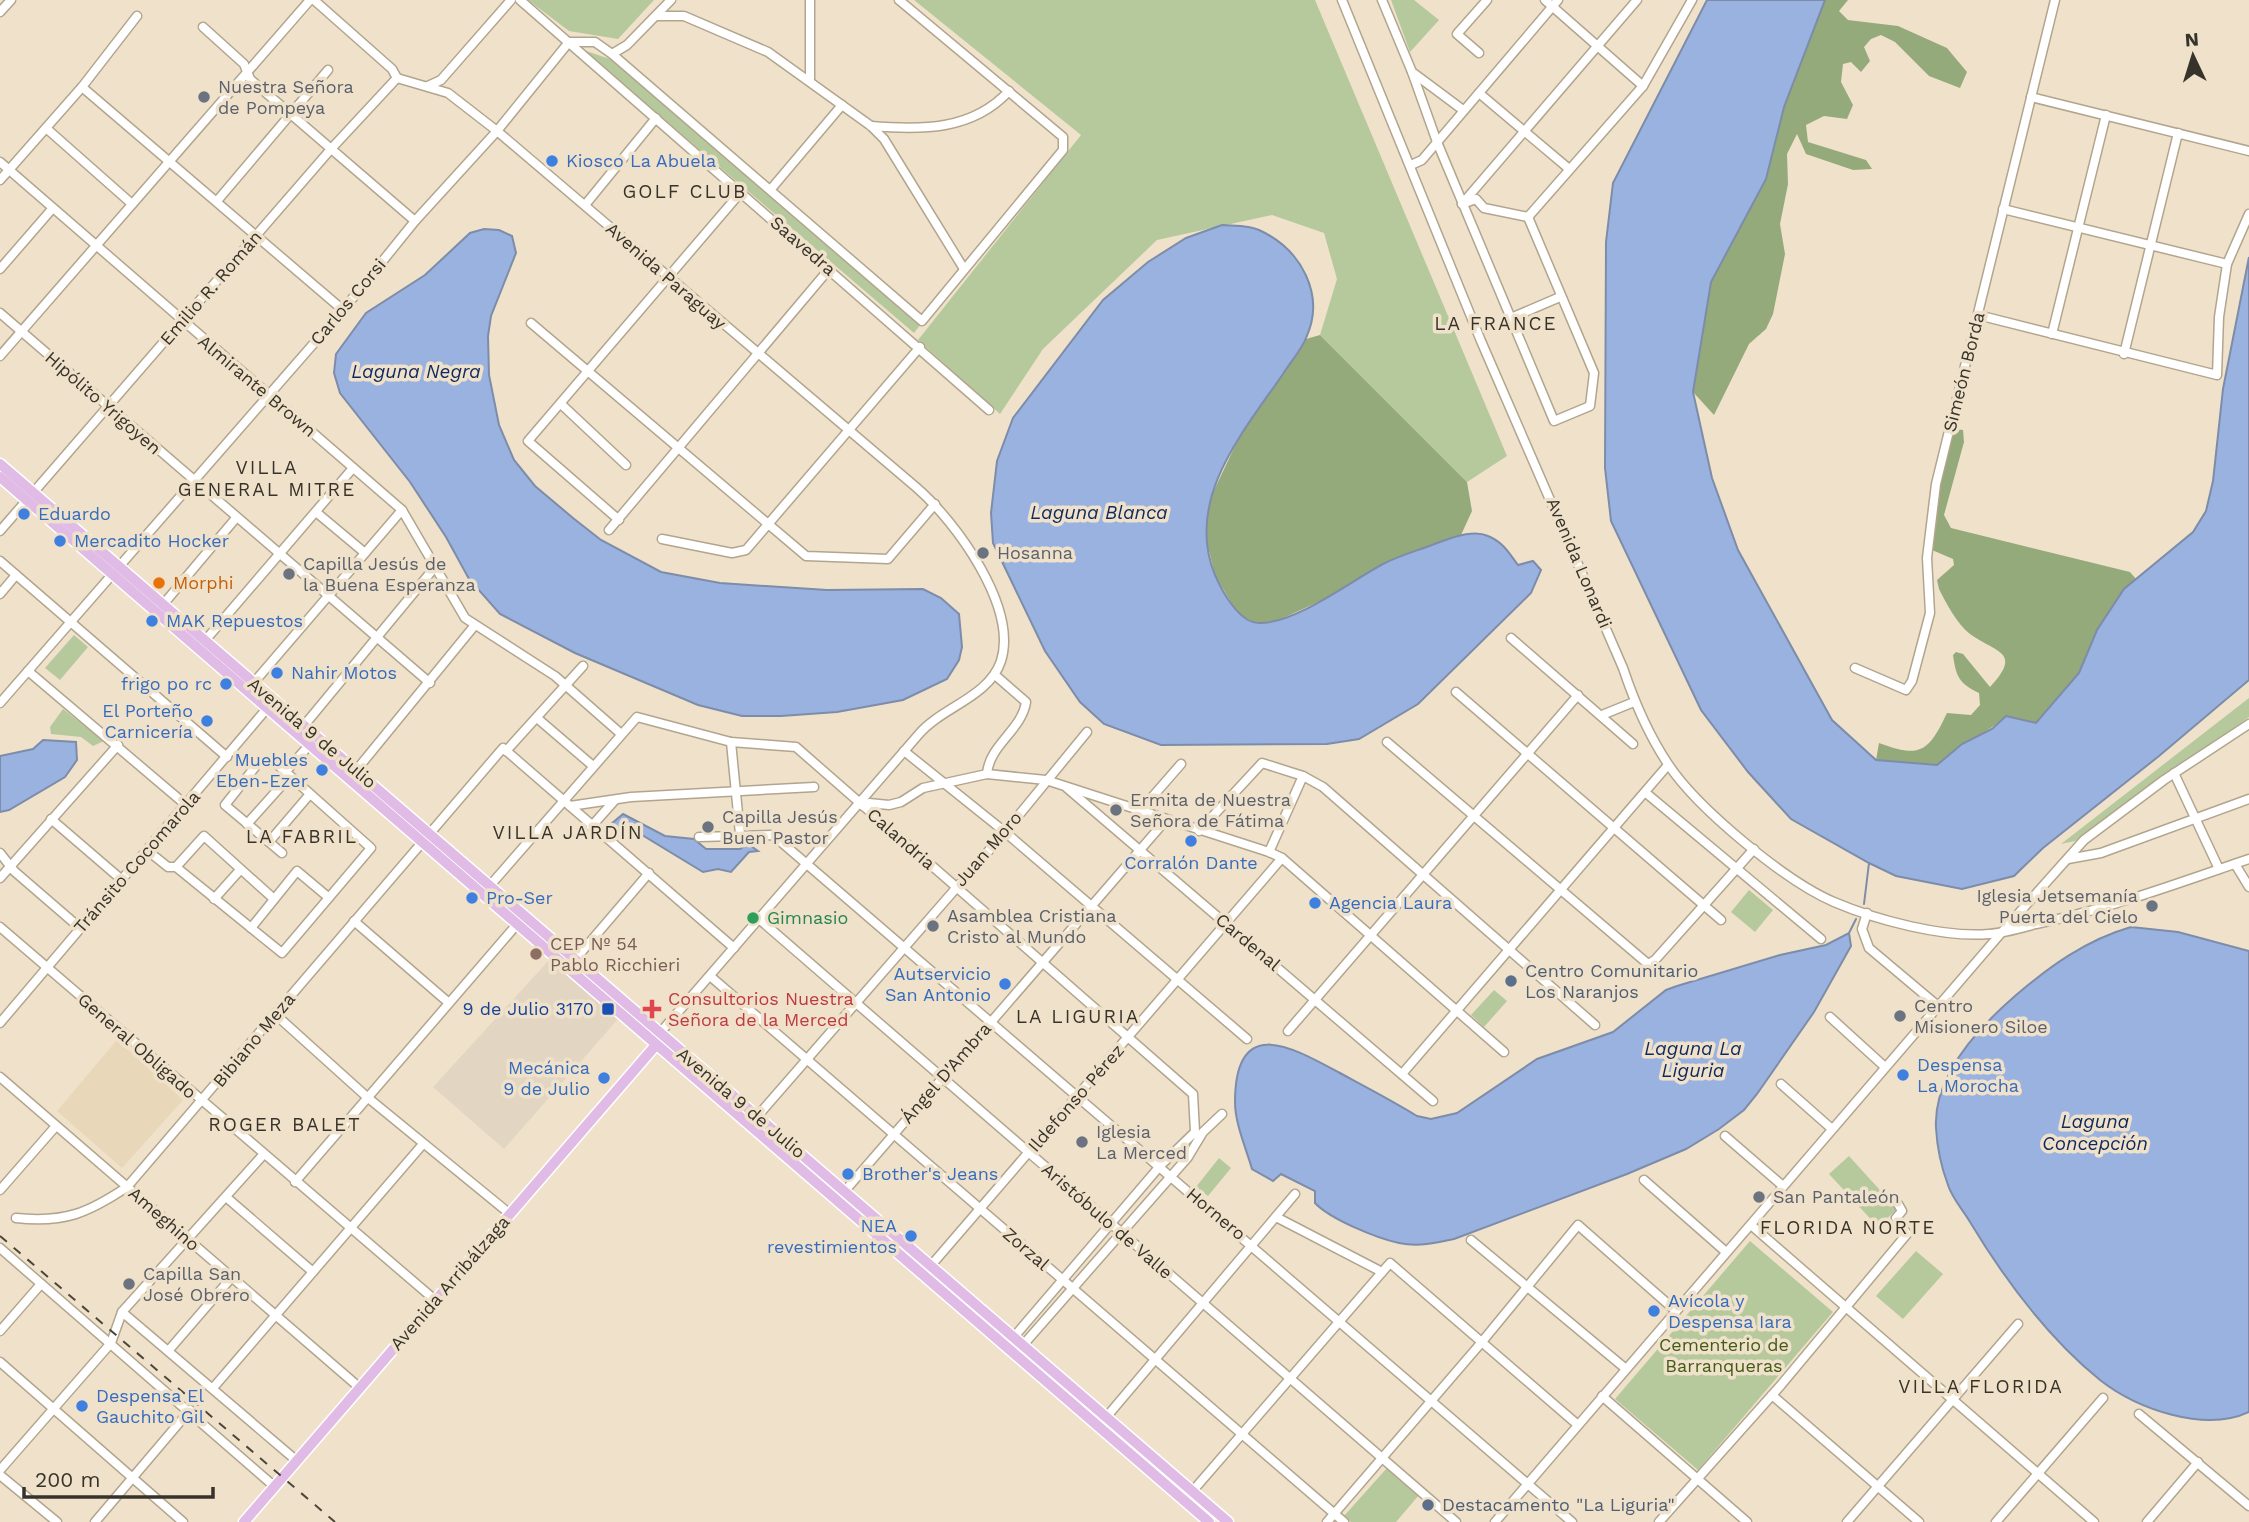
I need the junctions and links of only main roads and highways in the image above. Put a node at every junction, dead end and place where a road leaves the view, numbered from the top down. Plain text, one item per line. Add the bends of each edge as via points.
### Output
1 (0, 464) edge
2 (0, 477) edge
3 (30, 497) junction
4 (427, 838) junction
5 (571, 964) junction
6 (658, 1039) junction
7 (753, 1120) junction
8 (927, 1270) junction
9 (1020, 1349) junction
10 (244, 1522) edge
11 (1209, 1522) edge
12 (1228, 1522) edge

1 - 3 main road, Avenida 9 de Julio
2 - 3 main road, Avenida 9 de Julio
3 - 4 main road, Avenida 9 de Julio
4 - 5 main road, Avenida 9 de Julio via 517,925
4 - 5 main road, Avenida 9 de Julio via 525,915
5 - 6 main road, Avenida 9 de Julio
6 - 7 main road, Avenida 9 de Julio
6 - 10 main road, Avenida Arribálzaga
7 - 8 main road, Avenida 9 de Julio via 837,1200
7 - 8 main road, Avenida 9 de Julio via 845,1191
8 - 9 main road, Avenida 9 de Julio
9 - 11 main road, Avenida 9 de Julio via 1098,1427
9 - 12 main road, Avenida 9 de Julio

